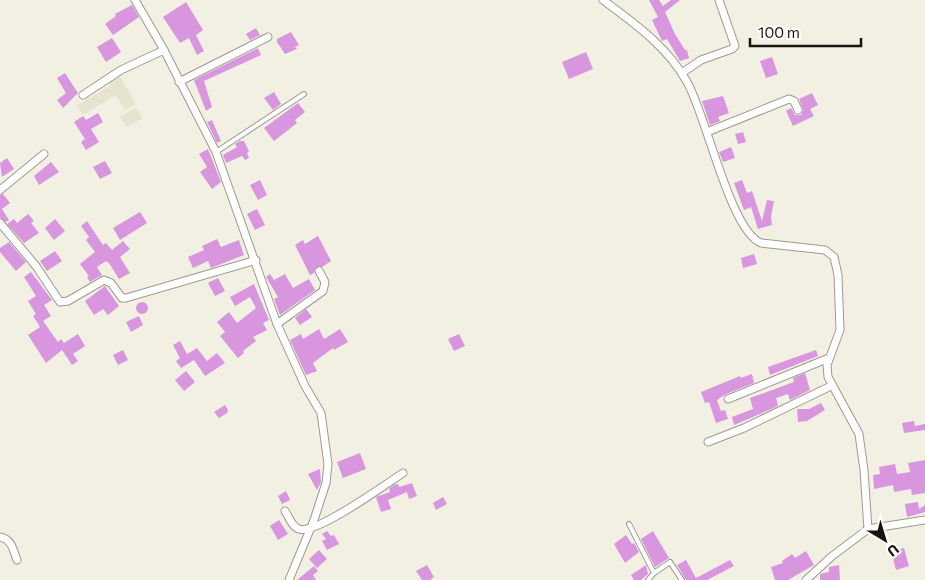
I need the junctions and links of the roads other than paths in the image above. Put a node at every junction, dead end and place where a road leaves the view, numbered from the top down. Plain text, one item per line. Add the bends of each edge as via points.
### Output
1 (135, 0) edge
2 (603, 0) edge
3 (719, 0) edge
4 (268, 37) dead end
5 (164, 50) junction
6 (682, 74) junction
7 (180, 82) junction
8 (304, 94) dead end
9 (83, 95) dead end
10 (798, 110) dead end
11 (707, 132) junction
12 (216, 152) junction
13 (44, 154) dead end
14 (0, 190) edge
15 (0, 223) edge
16 (256, 260) junction
17 (319, 271) dead end
18 (278, 324) junction
19 (829, 358) junction
20 (831, 386) junction
21 (728, 399) dead end
22 (708, 442) dead end
23 (403, 473) dead end
24 (285, 511) dead end
25 (925, 520) edge
26 (630, 524) dead end
27 (311, 527) junction
28 (868, 529) junction
29 (0, 537) edge
30 (17, 560) dead end
31 (654, 573) junction
32 (289, 580) edge
33 (648, 580) edge
34 (682, 580) edge
35 (806, 580) edge

1 - 5 street
2 - 6 street via 640,27
3 - 6 street via 735,46 701,60
4 - 7 street
5 - 7 street
5 - 9 street via 121,70
6 - 11 street
7 - 12 street
8 - 12 lane
10 - 11 street via 794,101 789,99
11 - 19 street via 740,219 756,240 825,250 834,257 838,275 840,330
12 - 16 street
13 - 14 street
15 - 16 street via 36,266 60,302 68,301 104,280 112,283 122,298 126,298
16 - 18 street
17 - 18 street via 325,282 323,291
18 - 27 street via 305,386 322,413 324,424 328,464 326,483
19 - 20 street via 827,369
19 - 21 street
20 - 22 street
20 - 28 street via 858,430
23 - 27 street via 340,515
24 - 27 street via 297,528
25 - 28 street
26 - 31 lane
27 - 32 street
28 - 35 street
29 - 30 street via 11,542
31 - 33 lane
31 - 34 lane via 670,562

